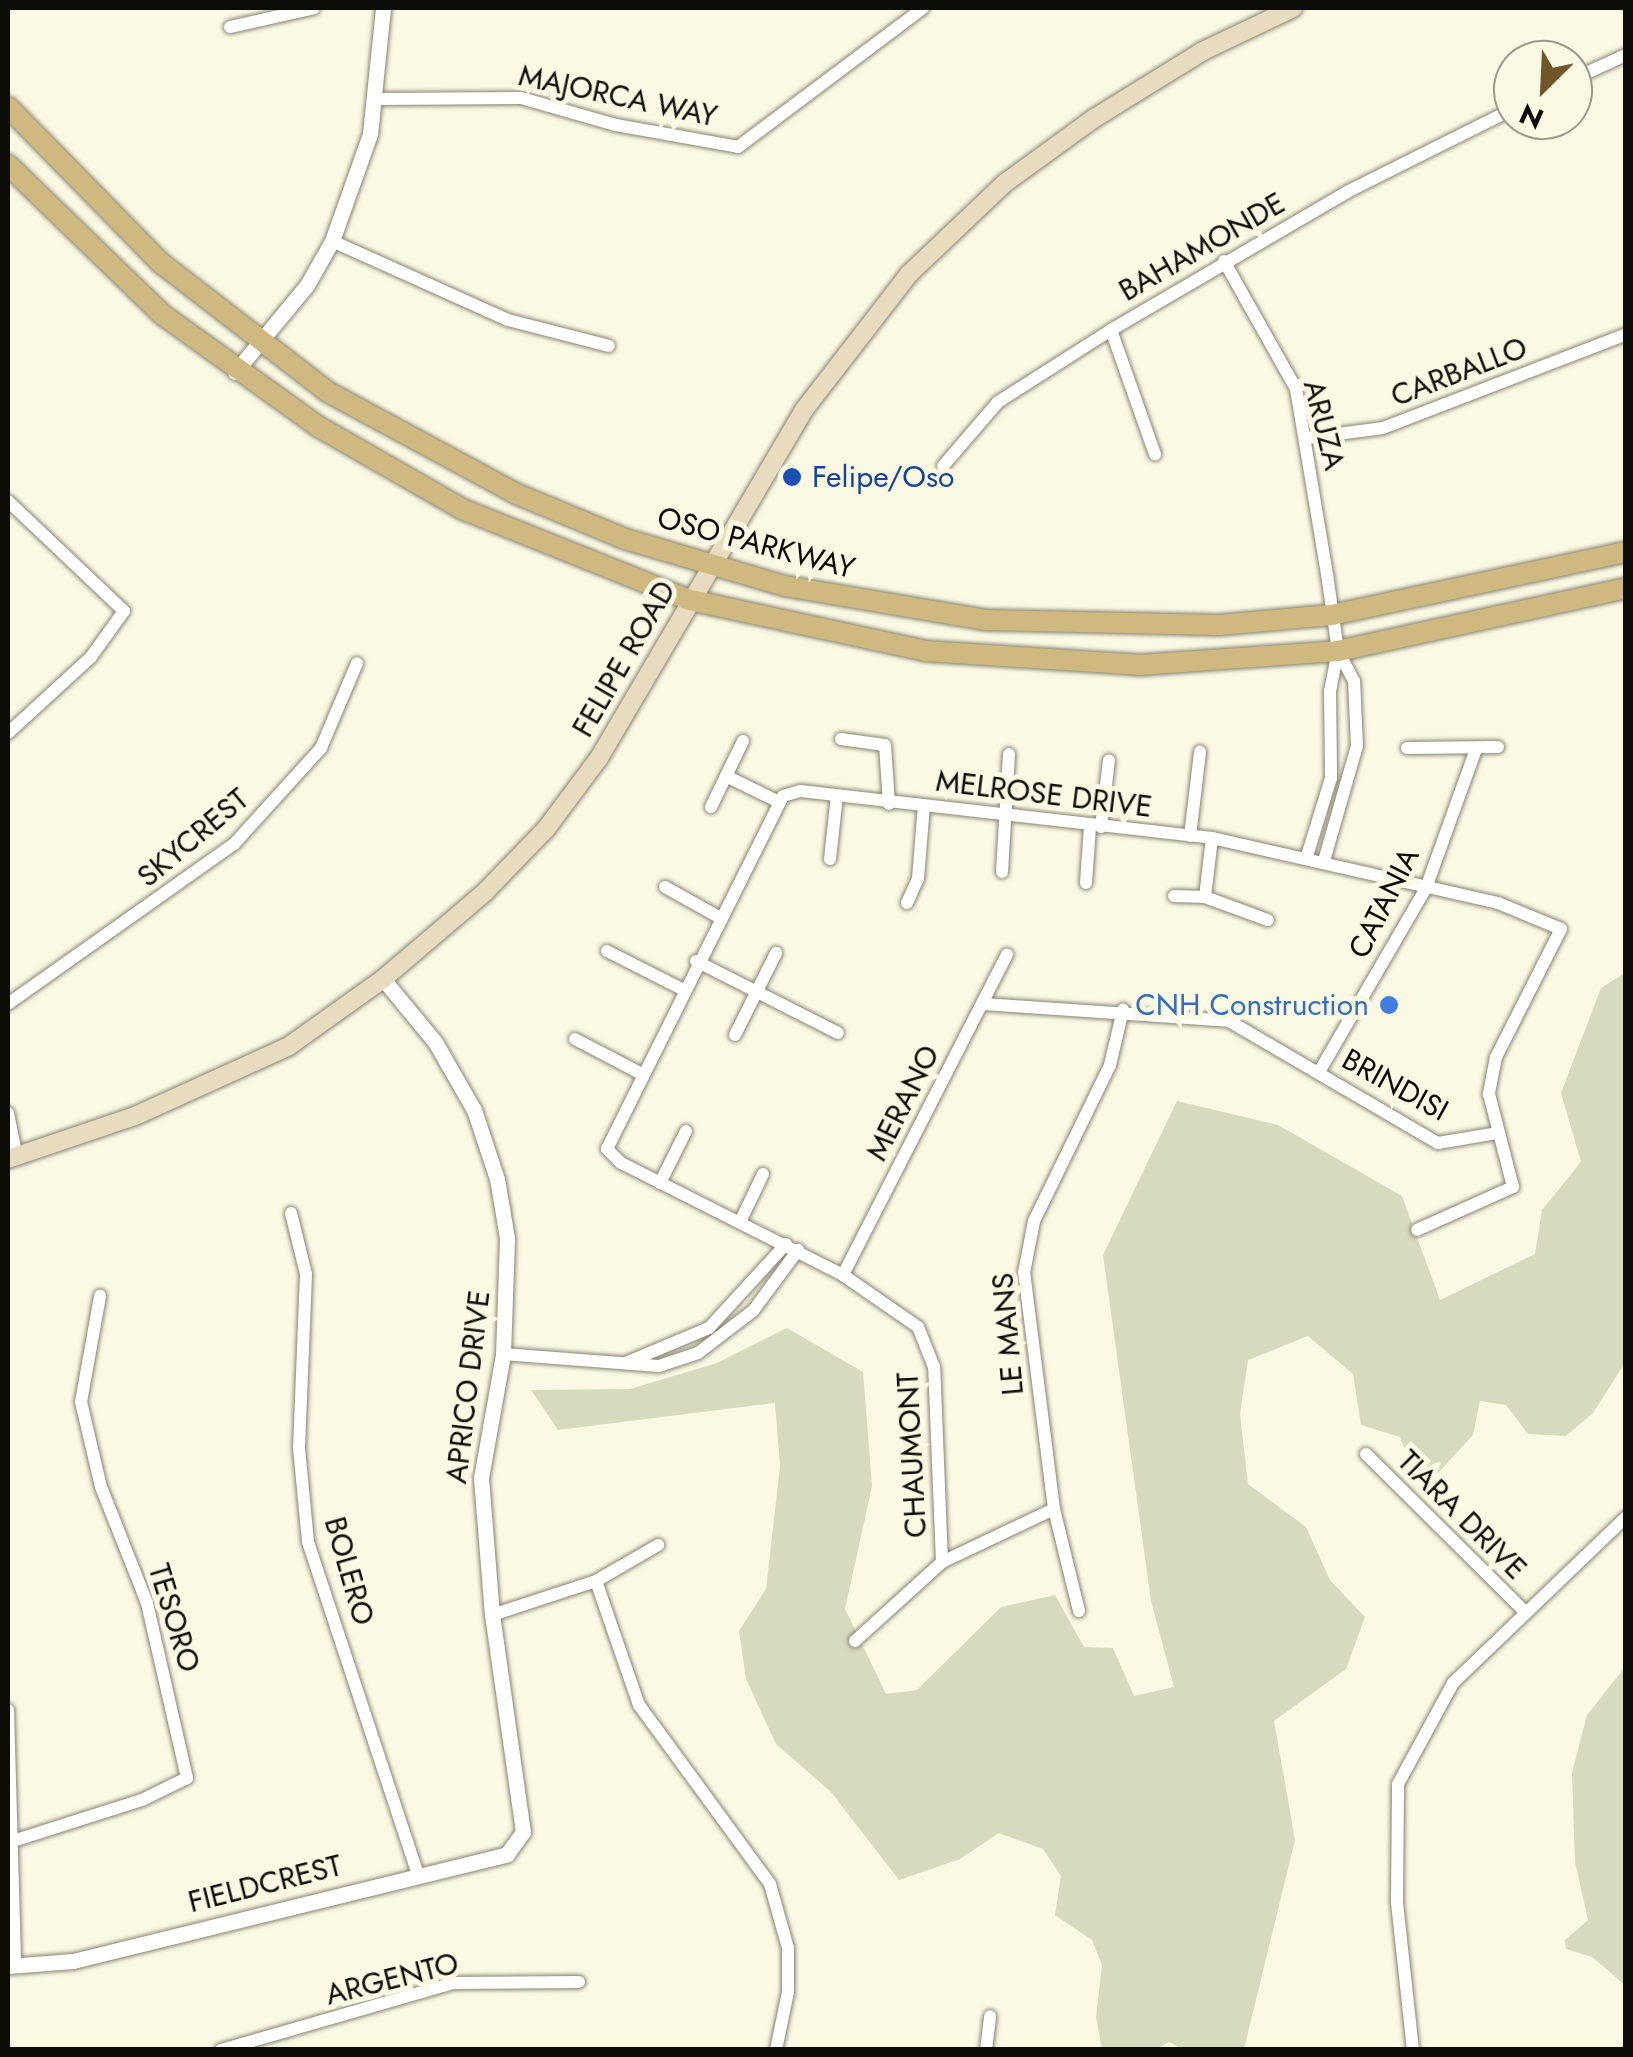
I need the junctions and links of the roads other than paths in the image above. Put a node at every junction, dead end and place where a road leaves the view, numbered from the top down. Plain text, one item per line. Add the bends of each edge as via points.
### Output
1 (314, 8) edge
2 (382, 8) edge
3 (923, 8) edge
4 (1293, 8) edge
5 (230, 27) dead end
6 (1626, 56) edge
7 (1593, 70) edge
8 (376, 99) junction
9 (8, 107) edge
10 (1493, 119) edge
11 (8, 165) edge
12 (332, 241) junction
13 (1224, 260) junction
14 (1111, 330) junction
15 (1626, 334) edge
16 (259, 344) junction
17 (610, 346) dead end
18 (235, 372) junction
19 (1307, 438) junction
20 (1155, 454) dead end
21 (942, 466) dead end
22 (8, 502) edge
23 (1626, 552) edge
24 (709, 564) junction
25 (1626, 588) edge
26 (690, 600) junction
27 (1332, 615) junction
28 (1338, 651) junction
29 (357, 663) dead end
30 (8, 733) edge
31 (841, 739) dead end
32 (743, 741) dead end
33 (1498, 747) dead end
34 (1407, 748) dead end
35 (1476, 748) junction
36 (1200, 752) dead end
37 (1009, 754) dead end
38 (1109, 760) dead end
39 (1332, 762) junction
40 (1352, 766) junction
41 (726, 776) junction
42 (837, 796) junction
43 (777, 801) junction
44 (889, 804) junction
45 (924, 806) junction
46 (711, 807) dead end
47 (1008, 814) junction
48 (1096, 827) junction
49 (1190, 836) junction
50 (1212, 838) junction
51 (1306, 856) junction
52 (830, 859) dead end
53 (1324, 861) junction
54 (1002, 872) dead end
55 (1086, 884) dead end
56 (665, 887) dead end
57 (1426, 888) junction
58 (1174, 896) dead end
59 (1205, 898) junction
60 (907, 903) dead end
61 (718, 917) junction
62 (1268, 920) dead end
63 (607, 951) dead end
64 (776, 953) dead end
65 (1007, 955) dead end
66 (696, 961) junction
67 (383, 979) junction
68 (682, 989) junction
69 (756, 994) junction
70 (8, 1004) edge
71 (982, 1004) junction
72 (1123, 1010) junction
73 (838, 1033) dead end
74 (735, 1035) dead end
75 (575, 1039) dead end
76 (1319, 1072) junction
77 (640, 1073) junction
78 (8, 1114) edge
79 (686, 1131) dead end
80 (1498, 1133) junction
81 (12, 1158) edge
82 (763, 1174) dead end
83 (660, 1184) junction
84 (290, 1214) dead end
85 (741, 1220) junction
86 (1417, 1230) dead end
87 (792, 1247) junction
88 (843, 1275) junction
89 (100, 1296) dead end
90 (713, 1334) junction
91 (503, 1354) junction
92 (1366, 1454) dead end
93 (1054, 1509) junction
94 (1626, 1516) edge
95 (658, 1545) dead end
96 (942, 1562) junction
97 (596, 1582) junction
98 (1079, 1611) dead end
99 (1524, 1611) junction
100 (492, 1615) junction
101 (855, 1640) dead end
102 (8, 1710) edge
103 (523, 1832) joint
104 (16, 1840) junction
105 (418, 1874) junction
106 (11, 1966) edge
107 (579, 1982) dead end
108 (990, 2016) dead end
109 (221, 2050) edge
110 (776, 2050) edge
111 (986, 2050) edge
112 (1412, 2050) edge

1 - 5 street
2 - 8 street
3 - 8 street, MAJORCA WAY via 738,147 616,125 521,98
4 - 24 main road, FELIPE ROAD via 1204,50 1093,119 1005,183 922,261 804,410
6 - 7 street
8 - 12 street
9 - 16 main road, OSO PARKWAY via 98,205
10 - 13 street, BAHAMONDE
11 - 18 main road via 103,261
12 - 16 street via 308,284
12 - 17 street via 508,320
13 - 14 street, BAHAMONDE
13 - 19 street, ARUZA via 1296,390
14 - 20 street
14 - 21 street, BAHAMONDE via 998,402
15 - 19 street, CARBALLO via 1383,428
16 - 18 street
16 - 24 main road, OSO PARKWAY via 468,472 624,539
18 - 26 main road via 462,510
19 - 27 street, ARUZA
22 - 30 street via 124,605 91,658
23 - 27 main road, OSO PARKWAY
24 - 26 main road, FELIPE ROAD
24 - 27 main road, OSO PARKWAY via 860,601 985,620 1166,627
25 - 28 main road
26 - 28 main road via 856,638 990,657 1139,665
26 - 67 main road, FELIPE ROAD via 638,698 546,829
27 - 28 street, ARUZA
28 - 39 street via 1330,691
28 - 40 street via 1354,682
29 - 70 street, SKYCREST via 321,748 234,844
31 - 44 street via 886,745
32 - 41 street
33 - 35 street
34 - 35 street
35 - 57 street, CATANIA
36 - 49 street
37 - 47 street
38 - 48 street
39 - 40 street
39 - 51 street
40 - 53 street
41 - 43 street
41 - 46 street
42 - 43 street, MELROSE DRIVE via 800,790
42 - 44 street, MELROSE DRIVE
42 - 52 street
43 - 61 street
44 - 45 street, MELROSE DRIVE
45 - 47 street, MELROSE DRIVE
45 - 60 street via 918,878
47 - 48 street, MELROSE DRIVE
47 - 54 street
48 - 49 street, MELROSE DRIVE
48 - 55 street
49 - 50 street, MELROSE DRIVE
50 - 51 street, MELROSE DRIVE
50 - 59 street
51 - 53 street, MELROSE DRIVE
53 - 57 street, MELROSE DRIVE
56 - 61 street
57 - 76 street, CATANIA
57 - 80 street, MELROSE DRIVE via 1498,903 1562,932 1496,1058 1489,1094
58 - 59 street
59 - 62 street
61 - 66 street
63 - 68 street
64 - 69 street
65 - 71 street, MERANO
66 - 68 street
66 - 69 street
67 - 81 main road, FELIPE ROAD via 288,1046 135,1116
67 - 91 street, APRICO DRIVE via 435,1042 464,1093 496,1178 509,1288
68 - 77 street
69 - 73 street
69 - 74 street
71 - 72 street, BRINDISI
71 - 88 street, MERANO
72 - 76 street, BRINDISI via 1229,1021
72 - 93 street, LE MANS via 1110,1065 1027,1240 1032,1357
75 - 77 street
76 - 80 street, BRINDISI via 1438,1144
77 - 83 street via 608,1149
78 - 81 street
79 - 83 street
80 - 86 street via 1514,1187
82 - 85 street
83 - 85 street
84 - 105 street, BOLERO via 306,1274 299,1448 308,1542
85 - 87 street
87 - 88 street, CHAUMONT
87 - 90 street
87 - 90 street via 753,1311
88 - 96 street, CHAUMONT via 891,1303 927,1338 934,1367
89 - 104 street, TESORO via 81,1402 101,1487 147,1603 187,1778 142,1800
90 - 91 street via 625,1364
91 - 100 street, APRICO DRIVE via 481,1478
92 - 99 street, TIARA DRIVE
93 - 96 street
93 - 98 street, LE MANS
94 - 99 street
95 - 97 street
96 - 101 street
97 - 100 street
97 - 110 street via 639,1705 770,1884 788,1948 788,1992
99 - 112 street via 1454,1684 1398,1784 1397,1902
100 - 103 street, APRICO DRIVE
102 - 104 street
103 - 105 street, FIELDCREST via 507,1854
104 - 106 street
105 - 106 street, FIELDCREST via 73,1961
107 - 109 street, ARGENTO via 452,1983
108 - 111 street

